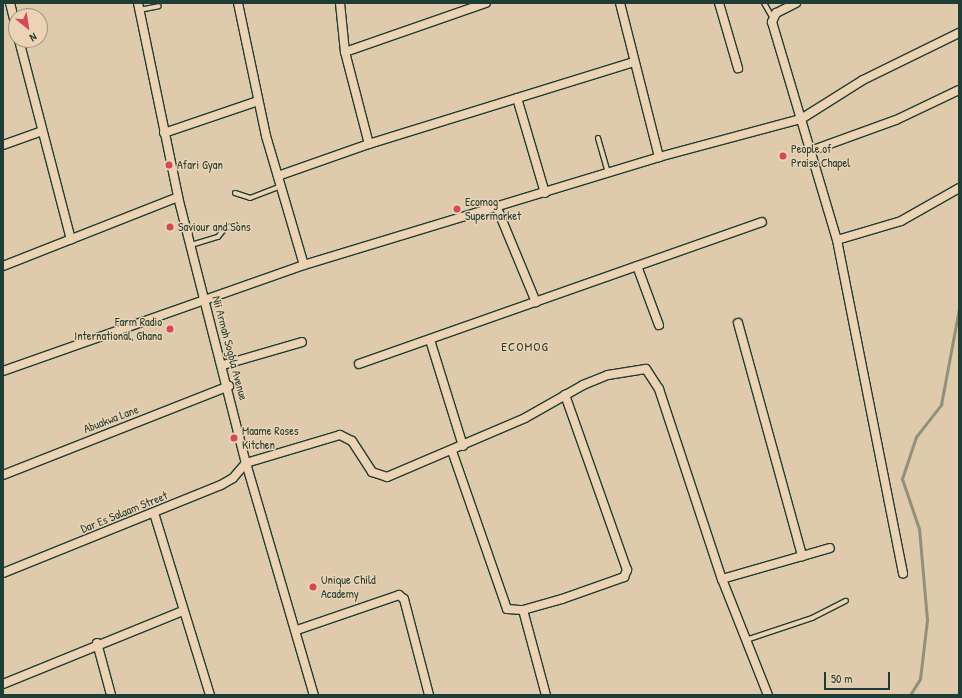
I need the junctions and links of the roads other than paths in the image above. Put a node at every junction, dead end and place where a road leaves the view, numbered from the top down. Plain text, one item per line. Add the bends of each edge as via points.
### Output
1 (238, 3) edge
2 (340, 3) edge
3 (486, 3) edge
4 (620, 3) edge
5 (719, 3) edge
6 (764, 3) edge
7 (796, 3) edge
8 (139, 6) edge
9 (159, 6) dead end
10 (772, 16) junction
11 (959, 33) edge
12 (21, 48) edge
13 (345, 52) junction
14 (634, 62) junction
15 (738, 68) dead end
16 (959, 90) edge
17 (517, 98) junction
18 (258, 101) junction
19 (801, 119) junction
20 (42, 131) junction
21 (164, 133) junction
22 (598, 138) dead end
23 (369, 144) junction
24 (3, 145) edge
25 (813, 150) junction
26 (659, 157) junction
27 (608, 173) junction
28 (278, 176) junction
29 (281, 186) junction
30 (959, 188) edge
31 (235, 193) dead end
32 (545, 193) junction
33 (178, 198) junction
34 (497, 208) junction
35 (762, 222) dead end
36 (236, 225) dead end
37 (71, 239) junction
38 (837, 240) junction
39 (191, 245) junction
40 (304, 265) junction
41 (3, 266) edge
42 (637, 266) junction
43 (205, 298) junction
44 (536, 302) junction
45 (738, 323) dead end
46 (660, 325) dead end
47 (430, 340) junction
48 (302, 342) dead end
49 (360, 364) dead end
50 (223, 365) junction
51 (3, 371) edge
52 (229, 386) junction
53 (565, 395) junction
54 (463, 446) junction
55 (452, 451) junction
56 (246, 462) junction
57 (3, 475) edge
58 (154, 513) junction
59 (830, 548) dead end
60 (802, 556) junction
61 (3, 573) edge
62 (903, 574) dead end
63 (722, 579) junction
64 (846, 601) dead end
65 (523, 610) junction
66 (183, 611) junction
67 (297, 630) junction
68 (746, 640) junction
69 (97, 643) junction
70 (3, 684) edge
71 (111, 695) edge
72 (210, 695) edge
73 (314, 695) edge
74 (429, 695) edge
75 (546, 695) edge
76 (768, 695) edge

1 - 18 street
2 - 13 street
3 - 13 street
4 - 14 street
5 - 15 street
6 - 10 lane
7 - 10 street
8 - 9 lane
8 - 21 street, Nii Armah Sogbla Avenue
10 - 19 street
11 - 19 street via 863,80
12 - 20 street
13 - 23 street
14 - 17 street
14 - 26 street
16 - 25 street via 896,120
17 - 23 street
17 - 32 street
18 - 21 street
18 - 28 street
19 - 25 street
19 - 26 street
20 - 24 street
20 - 37 street
21 - 33 street, Nii Armah Sogbla Avenue
22 - 27 lane
23 - 28 street
25 - 38 street
26 - 27 street
27 - 32 street
28 - 29 street
29 - 31 lane via 250,198
29 - 40 street
30 - 38 street via 901,221
32 - 34 street
33 - 37 street
33 - 39 street, Nii Armah Sogbla Avenue
34 - 40 street
34 - 44 street
35 - 42 street
36 - 39 lane via 224,228 218,237
37 - 41 street
38 - 62 street
39 - 43 street, Nii Armah Sogbla Avenue
40 - 43 street
42 - 44 street via 585,282
42 - 46 street
43 - 50 street, Nii Armah Sogbla Avenue
43 - 51 street
44 - 47 street
45 - 60 street
47 - 49 street
47 - 54 street
48 - 50 street
50 - 52 street, Nii Armah Sogbla Avenue
52 - 56 street, Nii Armah Sogbla Avenue
52 - 57 street, Abuakwa Lane
53 - 54 street via 525,418
53 - 63 street via 583,385 627,371 646,369 652,375
53 - 65 street via 598,482 627,574 588,591
54 - 55 street
55 - 56 street via 387,478 372,472 352,441 340,435
55 - 65 street via 505,606 511,610
56 - 58 street, Dar Es Salaam Street via 233,478 221,485
56 - 67 street, Nii Armah Sogbla Avenue
58 - 61 street, Dar Es Salaam Street
58 - 66 street
59 - 60 street
60 - 63 street
63 - 68 street
64 - 68 lane via 812,618
65 - 75 street
66 - 69 street
66 - 72 street
67 - 73 street, Nii Armah Sogbla Avenue
67 - 74 street via 402,596
68 - 76 street
69 - 70 street
69 - 71 street

